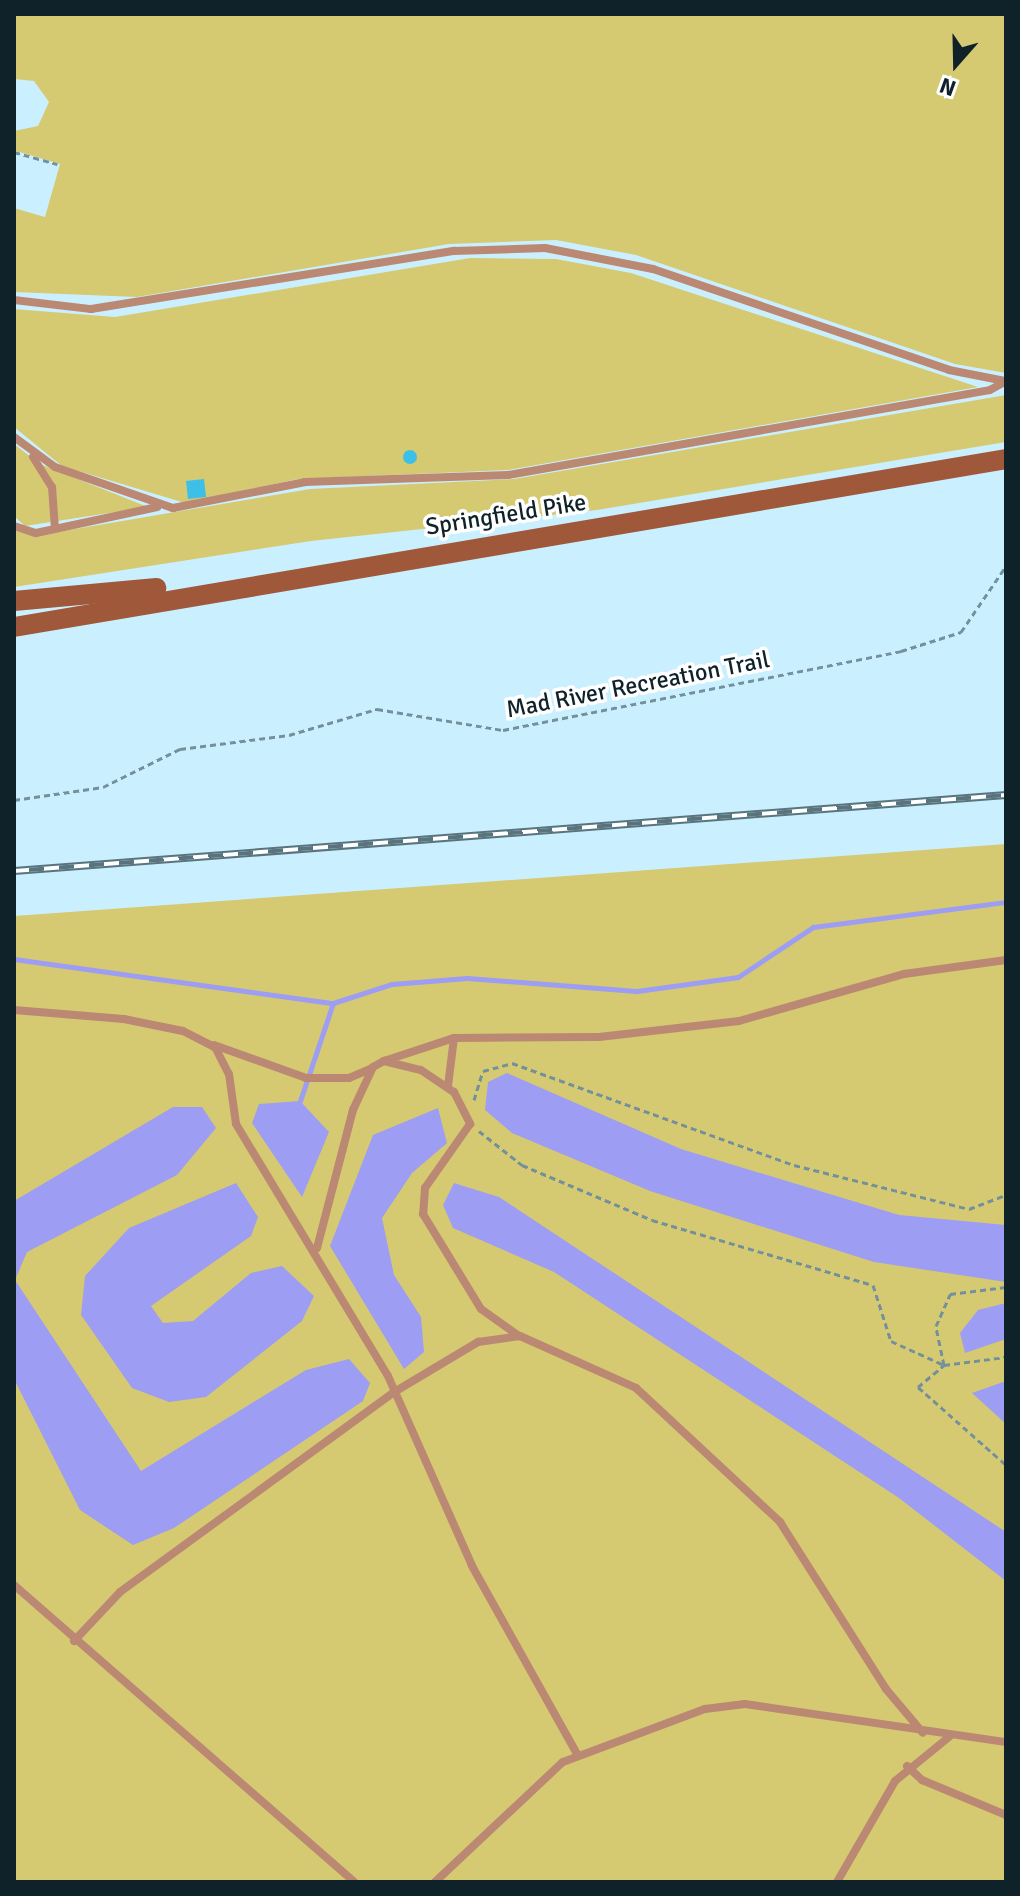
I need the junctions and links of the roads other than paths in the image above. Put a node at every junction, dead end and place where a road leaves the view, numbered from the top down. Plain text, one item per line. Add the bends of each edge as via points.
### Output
1 (14, 300) edge
2 (14, 437) edge
3 (32, 454) junction
4 (1006, 459) edge
5 (161, 506) junction
6 (14, 526) edge
7 (55, 529) junction
8 (260, 580) junction
9 (14, 601) edge
10 (14, 627) edge
11 (1006, 960) edge
12 (14, 1010) edge
13 (454, 1038) junction
14 (209, 1043) junction
15 (384, 1061) junction
16 (373, 1067) junction
17 (448, 1086) junction
18 (317, 1253) junction
19 (520, 1336) junction
20 (396, 1391) junction
21 (14, 1585) edge
22 (74, 1641) junction
23 (923, 1733) junction
24 (953, 1736) junction
25 (1006, 1742) edge
26 (577, 1754) junction
27 (907, 1766) junction
28 (1006, 1815) edge
29 (354, 1882) edge
30 (435, 1882) edge
31 (837, 1882) edge

1 - 5 lane via 91,309 454,251 545,248 653,269 949,370 1006,381 990,390 508,475 305,482 199,506
2 - 3 lane
3 - 5 lane
3 - 7 lane via 52,487
4 - 8 main road, Springfield Pike
5 - 7 lane
6 - 7 lane
8 - 9 main road
8 - 10 main road, Springfield Pike
11 - 13 lane via 904,974 791,1009 675,1030
12 - 14 lane via 124,1019
13 - 15 lane
13 - 17 lane
14 - 16 lane via 295,1075 321,1079
14 - 18 lane via 229,1074 236,1124
15 - 16 lane
15 - 17 lane via 421,1070
16 - 18 lane via 327,1194
17 - 19 lane via 470,1124 425,1188 423,1214 481,1309
18 - 20 lane
19 - 20 lane via 478,1342
19 - 23 lane via 636,1388 780,1522 886,1689
20 - 22 lane via 131,1583
20 - 26 lane via 472,1566
21 - 22 lane
22 - 29 lane
23 - 24 lane
23 - 26 lane via 725,1705
24 - 25 lane
24 - 27 lane
26 - 30 lane
27 - 28 lane via 922,1780
27 - 31 lane

